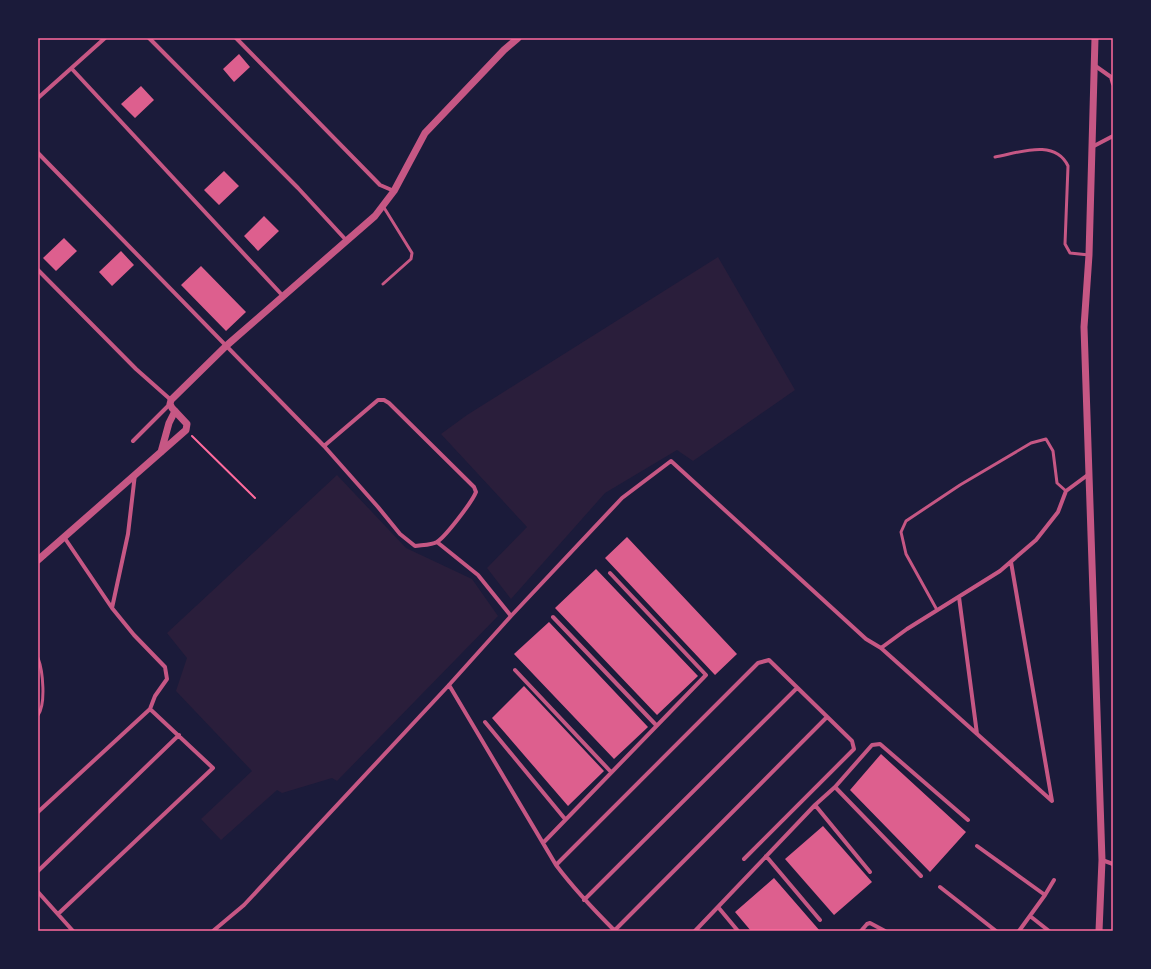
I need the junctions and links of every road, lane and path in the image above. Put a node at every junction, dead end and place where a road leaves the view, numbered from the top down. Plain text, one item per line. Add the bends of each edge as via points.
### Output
1 (105, 38) edge
2 (149, 38) edge
3 (236, 38) edge
4 (518, 38) edge
5 (1094, 38) edge
6 (1094, 65) junction
7 (72, 68) junction
8 (1113, 84) edge
9 (38, 98) edge
10 (1113, 136) edge
11 (1092, 147) junction
12 (38, 154) edge
13 (995, 157) dead end
14 (394, 191) junction
15 (382, 205) junction
16 (346, 240) junction
17 (1089, 255) junction
18 (38, 270) edge
19 (384, 284) dead end
20 (283, 296) junction
21 (226, 346) junction
22 (171, 402) junction
23 (175, 411) junction
24 (186, 430) junction
25 (133, 441) dead end
26 (324, 446) junction
27 (161, 452) junction
28 (135, 474) junction
29 (1089, 474) junction
30 (1066, 491) junction
31 (255, 498) dead end
32 (64, 537) junction
33 (437, 542) junction
34 (38, 560) edge
35 (1010, 562) junction
36 (610, 573) dead end
37 (959, 597) junction
38 (112, 608) junction
39 (938, 610) junction
40 (511, 616) junction
41 (553, 617) dead end
42 (881, 648) junction
43 (38, 658) edge
44 (515, 670) dead end
45 (449, 685) junction
46 (797, 688) junction
47 (150, 709) junction
48 (38, 715) edge
49 (827, 717) junction
50 (485, 722) dead end
51 (656, 725) junction
52 (977, 734) junction
53 (178, 736) junction
54 (611, 772) junction
55 (835, 788) junction
56 (815, 805) junction
57 (38, 812) edge
58 (565, 819) junction
59 (968, 820) dead end
60 (543, 842) junction
61 (977, 846) dead end
62 (766, 856) junction
63 (744, 860) dead end
64 (1102, 860) junction
65 (1113, 864) edge
66 (556, 865) junction
67 (38, 871) edge
68 (870, 872) dead end
69 (921, 876) dead end
70 (1054, 880) dead end
71 (940, 887) dead end
72 (38, 892) edge
73 (1045, 895) junction
74 (584, 900) junction
75 (718, 907) junction
76 (58, 914) junction
77 (1030, 916) junction
78 (820, 920) dead end
79 (72, 931) edge
80 (213, 931) edge
81 (615, 931) edge
82 (695, 931) edge
83 (738, 931) edge
84 (862, 931) edge
85 (885, 931) edge
86 (996, 931) edge
87 (1019, 931) edge
88 (1049, 931) edge
89 (1100, 931) edge

1 - 7 street
2 - 16 street
3 - 14 street via 380,184
4 - 14 street via 425,133
5 - 6 street
6 - 8 street via 1111,77
6 - 11 street
7 - 9 street
7 - 20 street
10 - 11 street
11 - 17 street
12 - 21 street
13 - 17 lane via 1047,149 1058,153 1065,160 1068,166 1066,249 1070,253
14 - 15 street
15 - 16 street via 374,216
15 - 19 lane via 412,253 411,259
16 - 20 street
17 - 29 street via 1084,327
18 - 22 street
20 - 21 street
21 - 22 street
21 - 26 street
22 - 23 street
22 - 25 street
23 - 24 street via 187,424
23 - 27 street
24 - 27 street
24 - 31 path
26 - 33 street via 400,534 415,546
26 - 33 street via 378,400 389,403 474,487 476,492
27 - 28 street
28 - 32 street
28 - 38 street via 128,534
29 - 30 street
29 - 64 street
30 - 35 street via 1058,512 1036,540
30 - 39 lane via 1057,483 1053,451 1046,440 1031,443 906,521 901,532 906,554
32 - 34 street
32 - 38 street
33 - 40 street via 478,575
35 - 37 street
35 - 52 street via 1052,801
36 - 51 street via 706,675
37 - 39 street
37 - 52 street
38 - 47 street via 134,635 166,667 166,679
39 - 42 street
40 - 42 street via 622,498 671,461 866,639
40 - 45 street
41 - 51 street
42 - 52 street
43 - 48 lane via 43,676 42,706
44 - 54 street
45 - 60 street
45 - 80 street via 244,904
46 - 49 street
46 - 66 street via 769,660 758,663
46 - 74 street
47 - 53 street
47 - 57 street
49 - 63 street via 852,741 854,749
49 - 81 street
50 - 58 street
51 - 54 street
53 - 67 street
53 - 76 street via 213,768
54 - 58 street
55 - 56 street
55 - 59 street via 872,745 880,744
55 - 69 street
56 - 62 street
56 - 68 street
58 - 60 street
60 - 66 street
61 - 73 street
62 - 75 street
62 - 78 street
64 - 65 street
64 - 89 street
66 - 74 street
70 - 73 street
71 - 86 street
72 - 76 street
73 - 77 street
74 - 81 street
75 - 82 street
75 - 83 street
76 - 79 street
77 - 87 street
77 - 88 street
84 - 85 street via 870,923

